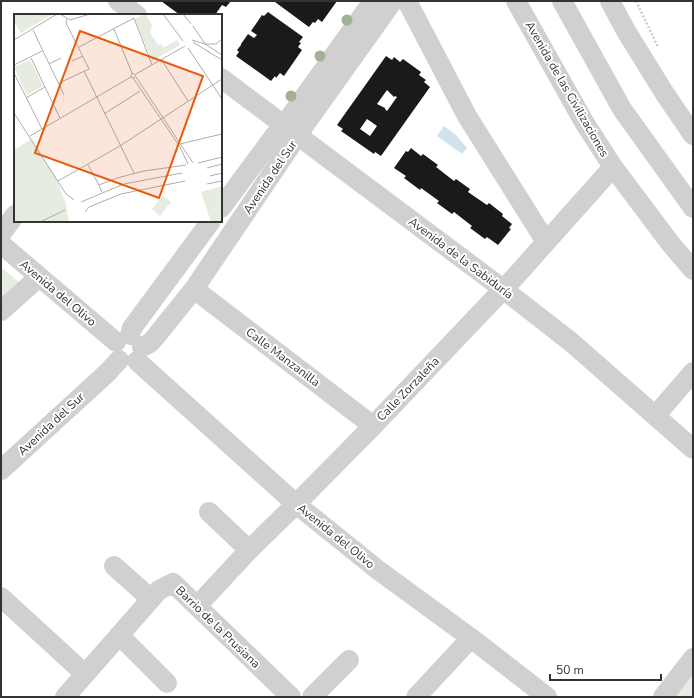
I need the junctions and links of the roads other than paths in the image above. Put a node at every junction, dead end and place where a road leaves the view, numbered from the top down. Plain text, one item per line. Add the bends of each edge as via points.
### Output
1 (118, 1) edge
2 (391, 1) edge
3 (516, 1) edge
4 (562, 1) edge
5 (610, 1) edge
6 (626, 1) edge
7 (135, 14) edge
8 (222, 79) edge
9 (665, 94) junction
10 (291, 130) junction
11 (693, 135) edge
12 (613, 168) junction
13 (222, 207) edge
14 (693, 208) edge
15 (14, 217) edge
16 (210, 222) edge
17 (1, 234) edge
18 (546, 242) junction
19 (1, 244) edge
20 (693, 270) edge
21 (39, 277) junction
22 (503, 288) junction
23 (194, 289) junction
24 (1, 311) edge
25 (129, 349) junction
26 (693, 372) edge
27 (656, 415) junction
28 (372, 427) junction
29 (693, 449) edge
30 (1, 470) edge
31 (296, 504) junction
32 (209, 512) dead end
33 (249, 550) junction
34 (114, 566) dead end
35 (1, 596) edge
36 (151, 599) junction
37 (197, 606) junction
38 (119, 636) junction
39 (471, 638) junction
40 (693, 658) edge
41 (349, 660) dead end
42 (85, 674) junction
43 (167, 683) dead end
44 (65, 697) edge
45 (291, 697) edge
46 (312, 697) edge
47 (416, 697) edge
48 (547, 697) edge
49 (663, 697) edge

1 - 7 street
2 - 10 street, Avenida del Sur
2 - 18 street
3 - 12 street, Avenida de las Civilizaciones
4 - 14 street via 622,108
5 - 9 street
6 - 9 street via 653,56
8 - 10 street, Avenida de la Sabiduría
9 - 11 street
10 - 13 street, Avenida del Sur via 275,135
10 - 22 street, Avenida de la Sabiduría
10 - 23 street, Avenida del Sur
12 - 18 street, Calle Zorzaleña
12 - 20 street, Avenida de las Civilizaciones
15 - 17 street
16 - 25 street, Avenida del Sur via 132,328
18 - 22 street, Calle Zorzaleña
19 - 21 street, Avenida del Olivo
21 - 24 street
21 - 25 street, Avenida del Olivo
22 - 27 street, Avenida de la Sabiduría
22 - 28 street, Calle Zorzaleña
23 - 25 street, Avenida del Sur via 150,343
23 - 28 street, Calle Manzanilla
25 - 30 street, Avenida del Sur via 102,378
25 - 31 street, Avenida del Olivo
26 - 27 street
27 - 29 street, Avenida de la Sabiduría
28 - 31 street, Calle Zorzaleña
31 - 33 street, Calle Zorzaleña
31 - 39 street, Avenida del Olivo via 378,570
32 - 33 street
33 - 37 street, Calle Zorzaleña
34 - 36 street
35 - 42 street
36 - 37 street, Barrio de la Prusiana via 159,590 173,583
36 - 38 street, Barrio de la Prusiana
37 - 45 street, Barrio de la Prusiana
38 - 42 street, Barrio de la Prusiana
38 - 43 street
39 - 47 street
39 - 48 street, Avenida del Olivo
40 - 49 street
41 - 46 street
42 - 44 street, Barrio de la Prusiana

